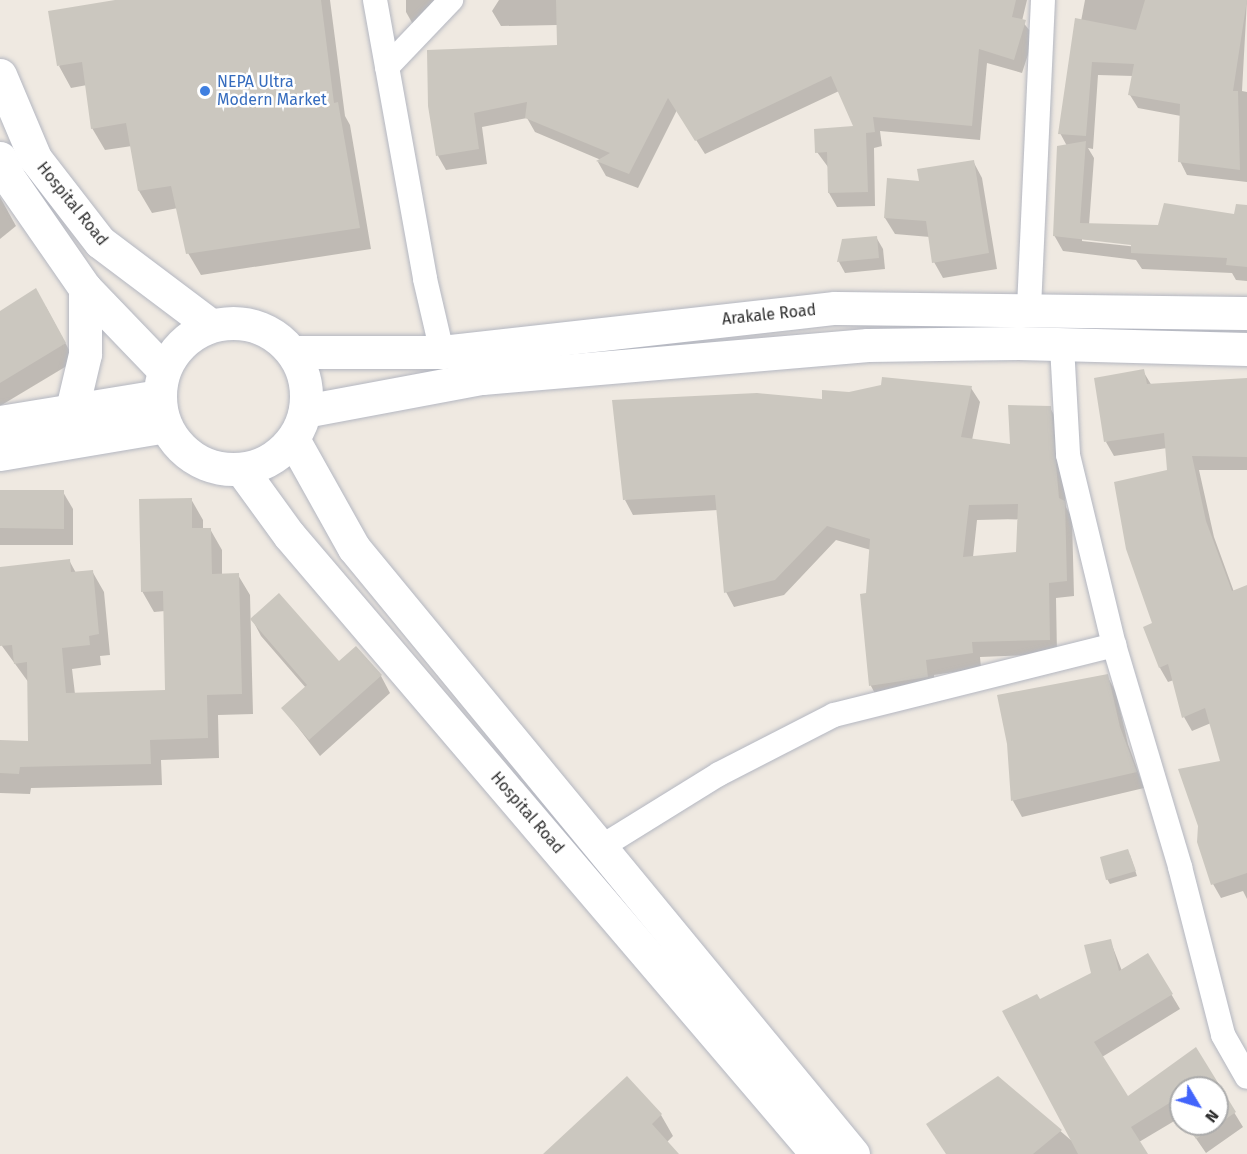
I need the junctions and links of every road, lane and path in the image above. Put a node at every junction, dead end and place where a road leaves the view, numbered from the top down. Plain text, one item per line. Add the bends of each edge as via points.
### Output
1 (375, 0) edge
2 (452, 0) edge
3 (1043, 0) edge
4 (387, 67) junction
5 (0, 75) edge
6 (0, 158) edge
7 (85, 288) junction
8 (1029, 308) junction
9 (1247, 313) edge
10 (210, 325) junction
11 (1062, 346) junction
12 (1247, 349) edge
13 (293, 351) junction
14 (442, 352) junction
15 (162, 397) junction
16 (72, 409) junction
17 (0, 422) edge
18 (299, 425) junction
19 (0, 454) edge
20 (241, 470) junction
21 (1114, 645) junction
22 (598, 849) junction
23 (1247, 1077) edge
24 (817, 1154) edge
25 (853, 1154) edge

1 - 4 street
2 - 4 street
3 - 8 street
4 - 14 street
5 - 10 main road, Hospital Road via 35,158 100,242
6 - 7 main road, Hospital Road via 8,177
7 - 15 main road, Hospital Road
7 - 16 main road via 85,354
8 - 9 main road, Arakale Road
8 - 14 main road, Arakale Road via 835,308
10 - 13 main road via 241,321 270,331
10 - 15 main road via 183,341
11 - 12 main road
11 - 18 main road via 868,345 482,378
11 - 21 street via 1068,455
13 - 14 main road, Arakale Road
13 - 18 main road via 306,380
15 - 16 main road
15 - 19 main road
15 - 20 main road via 183,451 210,466
16 - 17 main road
18 - 20 main road via 270,460
18 - 22 main road, Hospital Road via 354,548
20 - 24 main road, Hospital Road via 289,535
21 - 22 street via 834,715 719,774
21 - 23 street via 1180,867 1223,1035
22 - 25 main road, Hospital Road

